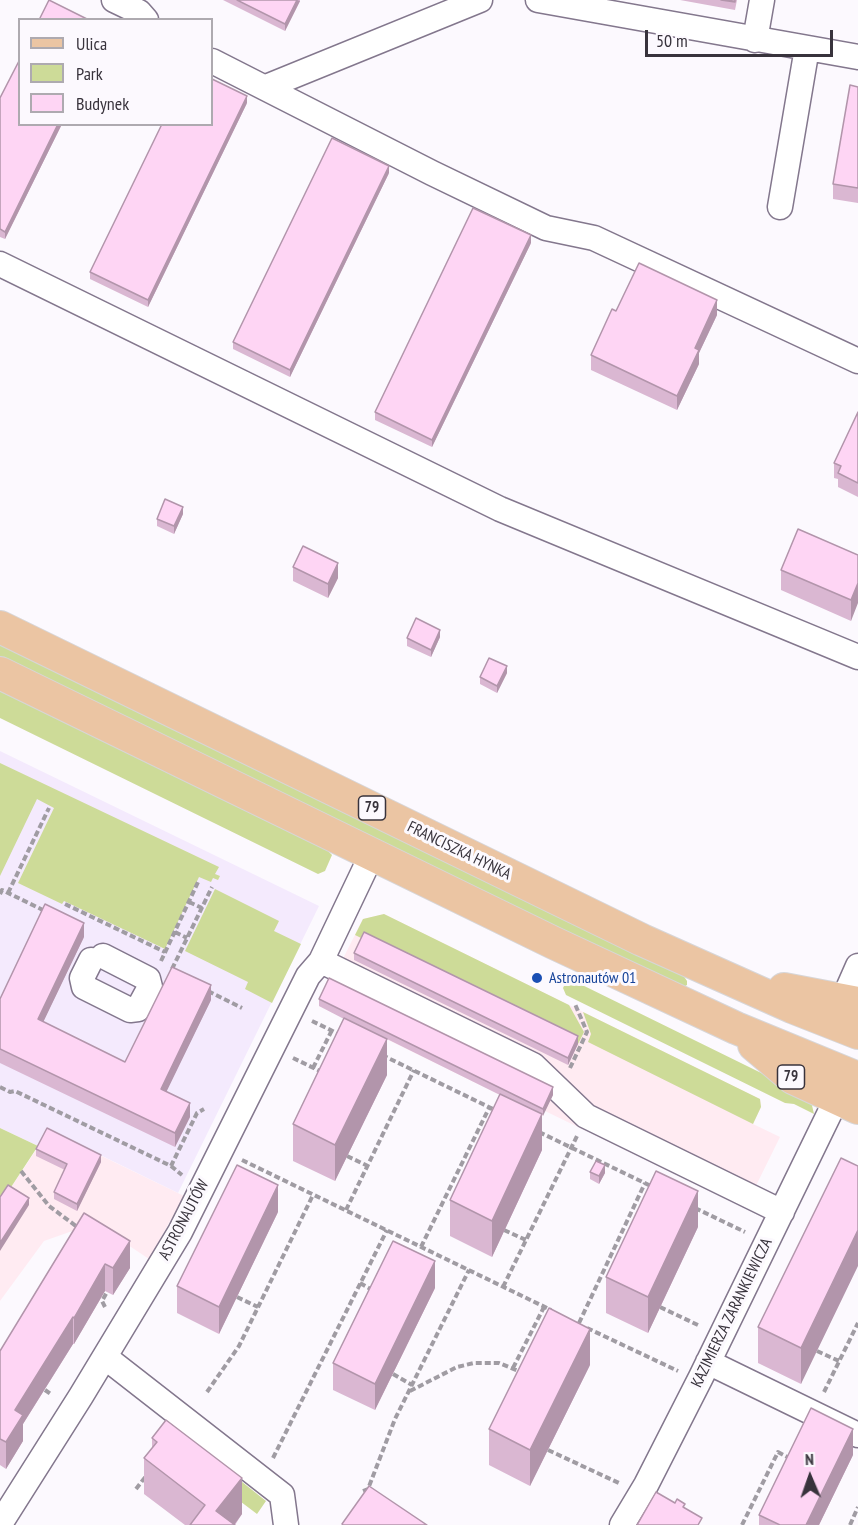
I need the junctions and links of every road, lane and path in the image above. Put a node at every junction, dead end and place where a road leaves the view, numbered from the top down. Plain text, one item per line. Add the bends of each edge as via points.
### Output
1 (114, 0) edge
2 (480, 0) edge
3 (538, 0) edge
4 (762, 0) edge
5 (143, 10) edge
6 (755, 40) junction
7 (807, 48) junction
8 (858, 57) edge
9 (213, 61) edge
10 (266, 87) junction
11 (780, 207) dead end
12 (0, 264) edge
13 (858, 361) edge
14 (0, 627) edge
15 (858, 657) edge
16 (0, 673) edge
17 (49, 808) dead end
18 (372, 854) junction
19 (199, 880) dead end
20 (212, 887) dead end
21 (8, 893) dead end
22 (189, 902) junction
23 (65, 904) dead end
24 (202, 908) junction
25 (175, 932) junction
26 (187, 938) junction
27 (165, 952) junction
28 (321, 961) junction
29 (858, 966) edge
30 (171, 973) edge
31 (724, 978) junction
32 (139, 986) junction
33 (850, 1001) edge
34 (575, 1004) dead end
35 (309, 1019) dead end
36 (332, 1030) junction
37 (858, 1033) edge
38 (342, 1035) edge
39 (373, 1050) edge
40 (292, 1058) dead end
41 (313, 1068) junction
42 (414, 1070) junction
43 (323, 1073) edge
44 (0, 1087) edge
45 (559, 1090) junction
46 (851, 1095) edge
47 (489, 1107) junction
48 (204, 1109) dead end
49 (499, 1112) edge
50 (586, 1116) junction
51 (530, 1127) edge
52 (470, 1147) junction
53 (571, 1148) junction
54 (479, 1151) edge
55 (347, 1156) edge
56 (241, 1159) dead end
57 (368, 1166) junction
58 (21, 1171) dead end
59 (645, 1183) junction
60 (655, 1189) edge
61 (313, 1194) junction
62 (687, 1204) edge
63 (346, 1210) junction
64 (782, 1212) junction
65 (627, 1221) junction
66 (636, 1226) edge
67 (387, 1230) junction
68 (504, 1230) edge
69 (89, 1234) edge
70 (751, 1236) dead end
71 (526, 1240) junction
72 (421, 1247) junction
73 (469, 1270) junction
74 (360, 1283) junction
75 (503, 1287) junction
76 (380, 1294) edge
77 (237, 1297) edge
78 (258, 1307) junction
79 (544, 1307) junction
80 (660, 1307) edge
81 (553, 1311) edge
82 (570, 1319) edge
83 (579, 1323) junction
84 (858, 1323) edge
85 (706, 1329) dead end
86 (817, 1350) edge
87 (105, 1357) junction
88 (839, 1361) junction
89 (708, 1362) junction
90 (513, 1368) junction
91 (523, 1373) edge
92 (393, 1374) edge
93 (684, 1374) dead end
94 (412, 1385) junction
95 (409, 1391) junction
96 (207, 1392) dead end
97 (822, 1397) dead end
98 (858, 1434) edge
99 (548, 1450) dead end
100 (272, 1460) dead end
101 (798, 1462) edge
102 (148, 1473) edge
103 (625, 1486) dead end
104 (136, 1489) dead end
105 (376, 1495) edge
106 (858, 1507) edge
107 (0, 1524) edge
108 (286, 1525) edge
109 (622, 1525) edge
110 (742, 1525) edge
111 (850, 1525) edge

1 - 5 street
2 - 10 street
3 - 6 street
4 - 6 street
6 - 7 street
7 - 8 street
7 - 11 street
9 - 10 street
10 - 13 street via 546,228 594,238
12 - 15 street via 500,509
14 - 31 main road, FRANCISZKA HYNKA / 79
16 - 18 main road, 79
17 - 21 path
18 - 28 street, ASTRONAUTÓW
18 - 46 main road, 79 via 736,1028 793,1078
19 - 22 path
20 - 24 path
22 - 24 path
22 - 25 path
23 - 27 path
24 - 26 path
25 - 26 path
25 - 27 path
26 - 30 path
27 - 32 path
28 - 45 street via 533,1065
28 - 87 street, ASTRONAUTÓW via 308,976 180,1232
29 - 33 street
31 - 33 main road, 79
31 - 37 main road, FRANCISZKA HYNKA
32 - 32 street via 96,962 82,978 84,987
34 - 45 path via 587,1032
35 - 36 path
36 - 38 path
36 - 41 path
39 - 42 path
40 - 41 path
41 - 43 path
42 - 47 path
42 - 57 path
44 - 48 path via 171,1166 197,1113
45 - 50 street
46 - 64 street, KAZIMIERZA ZARANKIEWICZA
47 - 49 path
47 - 52 path
50 - 53 path
50 - 64 street
51 - 53 path
52 - 54 path
52 - 72 path
53 - 59 path
53 - 71 path
55 - 57 path
56 - 61 path
57 - 63 path
58 - 69 path via 49,1206
59 - 60 path
59 - 65 path
61 - 63 path
61 - 78 path
62 - 70 path
63 - 67 path
64 - 89 street, KAZIMIERZA ZARANKIEWICZA
65 - 66 path
65 - 83 path
67 - 72 path
67 - 74 path
68 - 71 path
71 - 75 path
72 - 73 path
73 - 75 path
73 - 94 path
74 - 76 path
74 - 100 path
75 - 79 path
77 - 78 path
78 - 96 path via 239,1346
79 - 81 path
79 - 90 path
80 - 85 path
82 - 83 path
83 - 93 path
84 - 88 path
86 - 88 path
87 - 107 street, ASTRONAUTÓW
87 - 108 street via 282,1495
88 - 97 path
89 - 98 street
89 - 109 street, KAZIMIERZA ZARANKIEWICZA
90 - 91 path
90 - 95 path via 499,1363 474,1363
92 - 94 path
94 - 95 path
95 - 105 path via 365,1490
99 - 103 path
101 - 110 path via 778,1452
102 - 104 path
106 - 111 path

